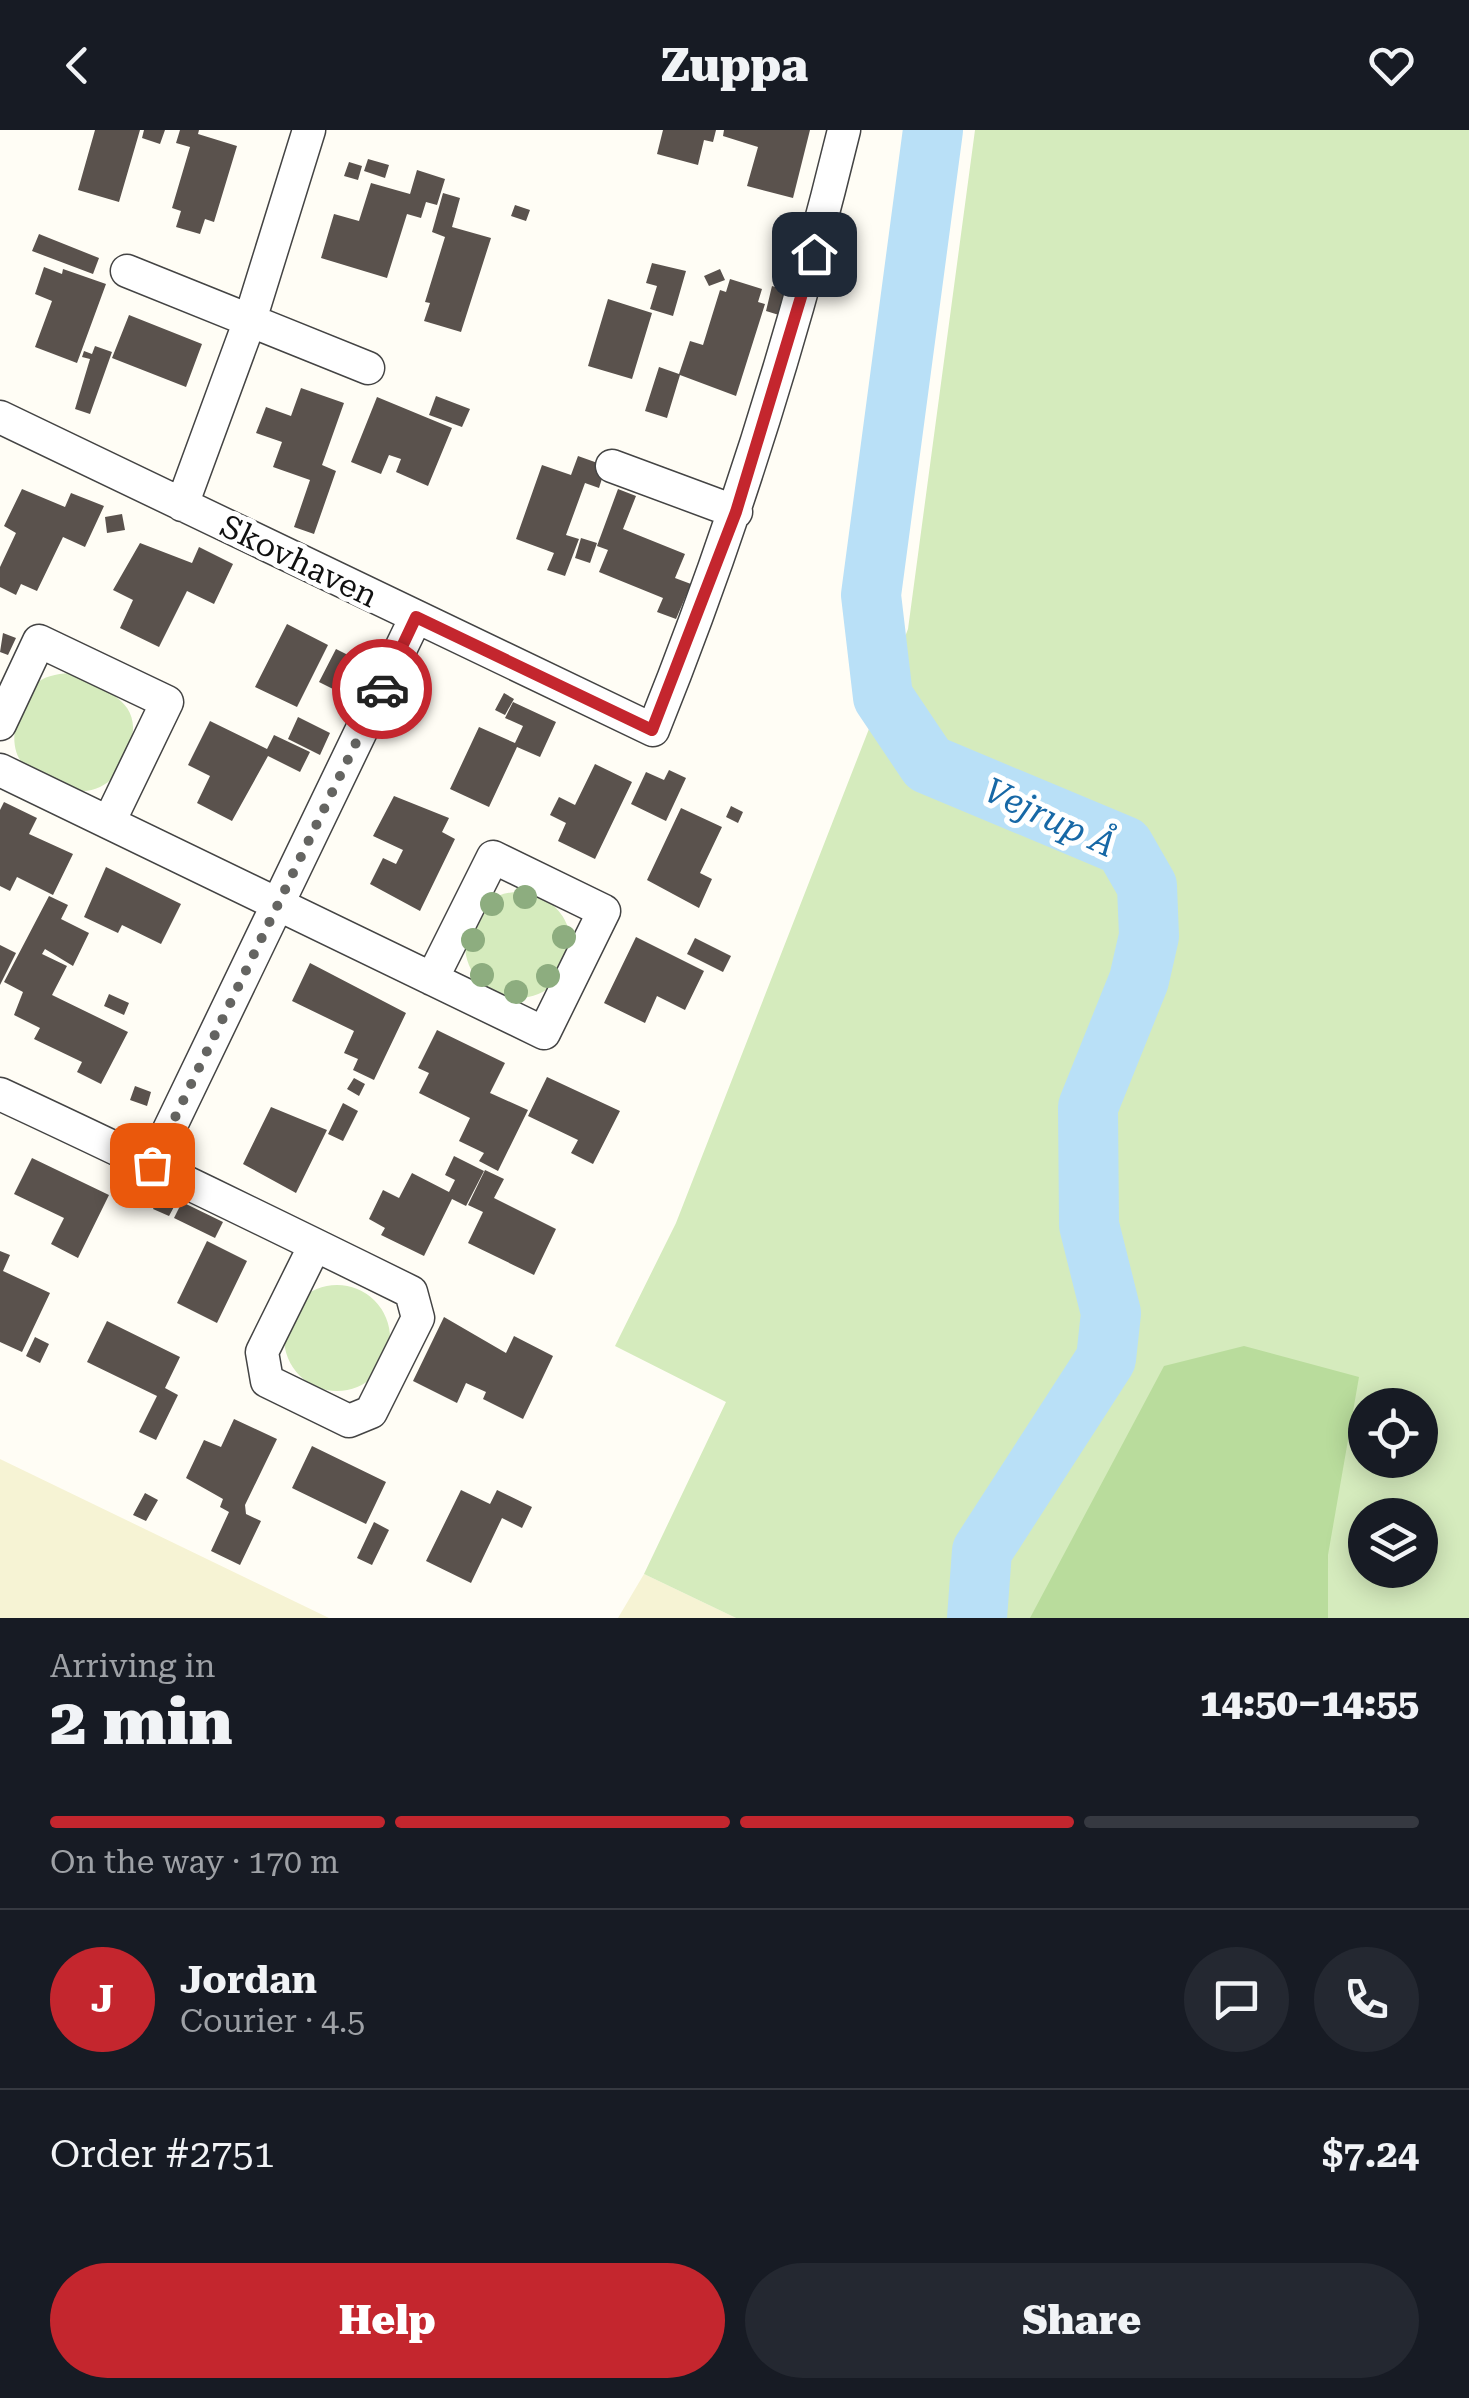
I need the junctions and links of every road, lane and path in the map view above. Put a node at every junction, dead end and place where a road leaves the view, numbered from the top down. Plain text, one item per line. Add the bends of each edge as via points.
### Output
1 (309, 130) edge
2 (844, 130) edge
3 (127, 271) dead end
4 (250, 320) junction
5 (368, 368) dead end
6 (0, 417) edge
7 (612, 466) dead end
8 (182, 505) junction
9 (736, 512) junction
10 (416, 617) junction
11 (0, 724) edge
12 (0, 770) edge
13 (109, 822) junction
14 (280, 903) junction
15 (432, 978) junction
16 (0, 1094) edge
17 (152, 1165) junction
18 (314, 1244) junction

1 - 4 street, Skovhaven
2 - 9 street, Skovhaven via 806,286
3 - 4 street
4 - 5 street
4 - 8 street, Skovhaven
6 - 8 street, Skovhaven
7 - 9 street
8 - 10 street, Skovhaven
9 - 10 street, Skovhaven via 652,730
10 - 14 street, Skovhaven
11 - 13 street via 40,641 167,702
12 - 13 street
13 - 14 street
14 - 15 street
14 - 17 street, Skovhaven
15 - 15 street via 544,1034 604,912 493,857
16 - 17 street
17 - 18 street
18 - 18 street via 411,1292 418,1318 371,1412 348,1421 267,1381 262,1352

